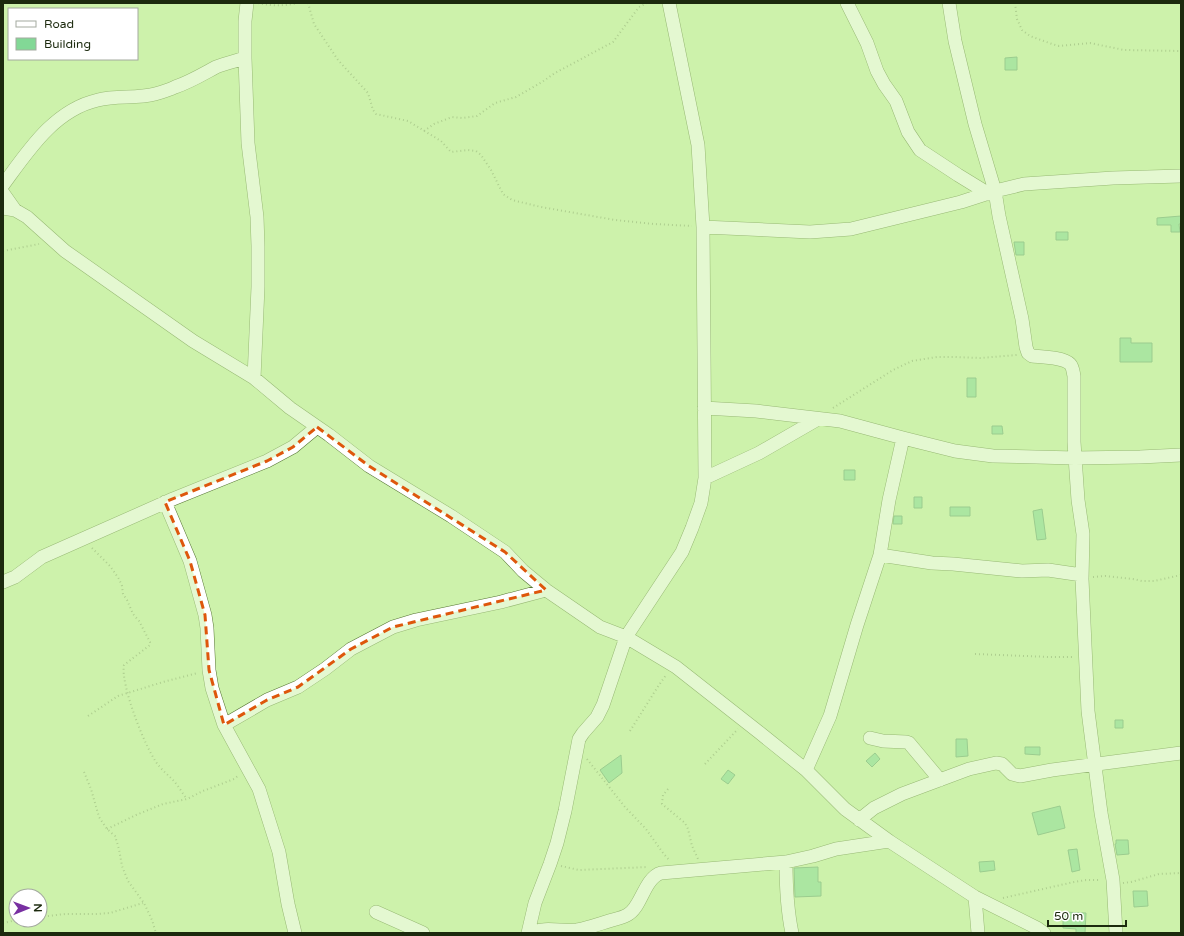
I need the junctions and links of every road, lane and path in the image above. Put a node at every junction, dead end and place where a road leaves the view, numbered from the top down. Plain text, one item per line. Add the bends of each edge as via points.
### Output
1 (247, 3) edge
2 (257, 3) edge
3 (298, 3) edge
4 (308, 3) edge
5 (669, 3) edge
6 (847, 3) edge
7 (949, 3) edge
8 (1015, 3) edge
9 (1181, 51) edge
10 (245, 58) junction
11 (424, 131) junction
12 (1181, 176) edge
13 (3, 185) edge
14 (992, 192) junction
15 (3, 193) edge
16 (9, 209) edge
17 (703, 227) junction
18 (54, 241) junction
19 (3, 251) edge
20 (1028, 353) junction
21 (254, 378) junction
22 (704, 408) junction
23 (818, 419) junction
24 (317, 426) junction
25 (903, 438) junction
26 (1181, 455) edge
27 (1075, 458) junction
28 (705, 478) junction
29 (165, 502) junction
30 (83, 539) junction
31 (880, 555) junction
32 (1181, 574) edge
33 (1082, 577) junction
34 (3, 582) edge
35 (546, 590) junction
36 (626, 637) junction
37 (975, 654) dead end
38 (1086, 658) junction
39 (673, 666) junction
40 (209, 670) junction
41 (128, 692) junction
42 (88, 716) dead end
43 (745, 721) junction
44 (224, 725) junction
45 (630, 731) dead end
46 (870, 738) dead end
47 (577, 748) junction
48 (1181, 753) edge
49 (705, 764) dead end
50 (1095, 764) junction
51 (248, 769) junction
52 (806, 770) junction
53 (84, 772) dead end
54 (940, 780) junction
55 (668, 789) dead end
56 (187, 799) junction
57 (859, 820) junction
58 (107, 829) junction
59 (889, 841) junction
60 (786, 862) junction
61 (550, 866) junction
62 (702, 869) junction
63 (681, 871) junction
64 (1181, 872) edge
65 (662, 873) junction
66 (1113, 880) junction
67 (980, 900) junction
68 (144, 903) junction
69 (376, 912) dead end
70 (48, 916) edge
71 (156, 933) edge
72 (295, 933) edge
73 (423, 933) edge
74 (528, 933) edge
75 (531, 933) edge
76 (792, 933) edge
77 (978, 933) edge
78 (1044, 933) edge
79 (1116, 933) edge

1 - 10 street
2 - 3 path via 268,6
4 - 11 path via 314,24 338,60 368,93 376,114 408,121
5 - 11 path via 647,3 639,7 613,42 516,97 495,103 477,116 452,117
5 - 17 street via 698,146
6 - 14 street via 877,71 896,101 908,132 920,150 958,175
7 - 14 street via 964,81
8 - 9 path via 1017,19 1022,30 1030,36 1052,44 1059,46 1090,43 1124,50
10 - 13 street via 218,67 175,88 136,98 98,100 78,106 34,143
10 - 21 street via 248,143 258,246
11 - 17 path via 441,141 451,152 468,150 482,155 502,194 512,200 615,220
12 - 14 street via 1024,184
14 - 17 street via 851,229 810,232
14 - 20 street
15 - 16 street
16 - 18 street via 27,217
17 - 22 street
18 - 19 path
18 - 21 street via 193,341
20 - 23 path via 912,361 841,402
20 - 27 street via 1032,356 1064,360 1073,368
21 - 24 street via 290,408
22 - 23 street via 756,411
22 - 28 street
23 - 25 street via 840,421
23 - 28 street via 759,453
24 - 29 street via 293,447 267,461
24 - 35 street via 369,466 505,552
25 - 27 street via 992,456
25 - 31 street
26 - 27 street
27 - 33 street via 1083,534
28 - 36 street via 701,504 682,552
29 - 30 street
29 - 40 street via 190,561 205,614
30 - 34 street via 42,557 15,577
30 - 41 path via 110,566 122,586 133,614 150,642 150,645 124,665
31 - 33 street via 932,563 1022,571 1048,570
31 - 52 street via 830,716
32 - 33 path via 1154,581 1105,576
33 - 38 street
35 - 36 street via 600,627
35 - 44 street via 393,627 351,649 298,687 267,700
36 - 39 street
36 - 47 street via 604,705 579,739
37 - 38 path
38 - 50 street via 1088,711
39 - 43 street
39 - 45 path
40 - 41 path
40 - 44 street
41 - 42 path
41 - 56 path via 150,753
43 - 49 path
43 - 52 street
44 - 51 street
46 - 54 street via 909,743
47 - 61 street
47 - 63 path via 646,829 663,853
48 - 50 street
50 - 54 street via 1020,776 1012,774 1002,764 996,763
50 - 66 street
51 - 56 path via 234,779
51 - 72 street via 259,789 279,852
52 - 57 street
53 - 58 path via 99,817
54 - 57 street via 888,800
55 - 62 path via 663,795 662,804 685,823
56 - 58 path via 163,804
57 - 59 street
58 - 68 path via 115,836 128,881
59 - 60 street via 836,849
59 - 67 street
60 - 62 street
60 - 76 street via 786,892
61 - 65 path via 579,870 648,867
61 - 74 street via 535,903
62 - 63 street
63 - 65 street
64 - 66 path via 1159,874 1124,883
65 - 75 street via 655,876 646,887 634,910 629,914 576,930 540,930
66 - 67 path via 1080,881
66 - 79 street
67 - 77 street
67 - 78 street
68 - 70 path via 110,913
68 - 71 path
69 - 73 street

